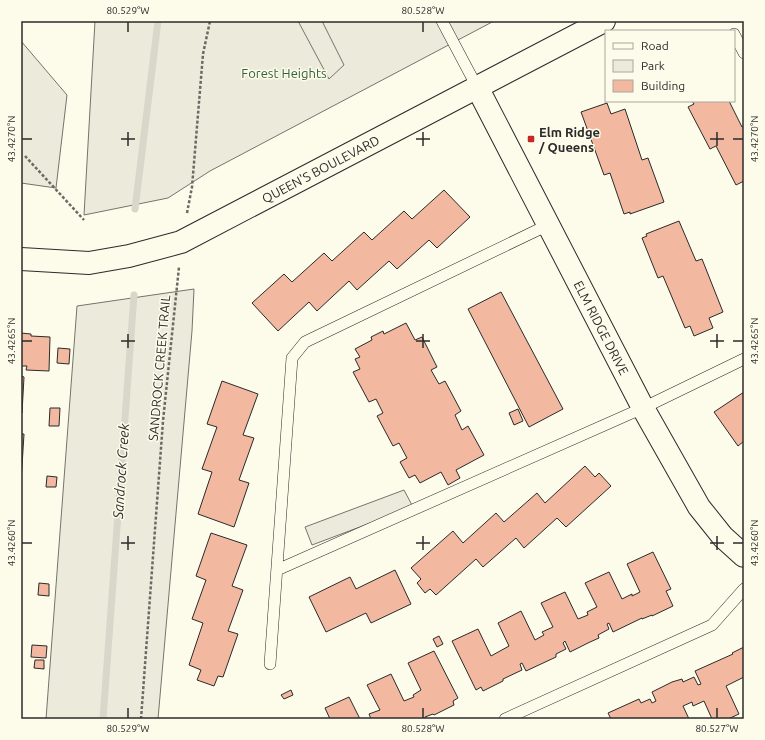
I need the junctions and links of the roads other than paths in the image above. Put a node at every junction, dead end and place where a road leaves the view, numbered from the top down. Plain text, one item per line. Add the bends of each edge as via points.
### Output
1 (442, 21) edge
2 (604, 21) edge
3 (735, 36) edge
4 (744, 53) edge
5 (477, 87) junction
6 (548, 225) junction
7 (21, 259) edge
8 (744, 359) edge
9 (643, 408) junction
10 (744, 556) edge
11 (277, 570) junction
12 (744, 589) edge
13 (270, 664) dead end
14 (505, 719) edge

1 - 5 lane
2 - 5 street, QUEEN'S BOULEVARD
3 - 4 lane
5 - 6 street, ELM RIDGE DRIVE
5 - 7 street, QUEEN'S BOULEVARD via 181,242 129,256 89,263
6 - 9 street, ELM RIDGE DRIVE
6 - 11 lane via 305,342 292,358
8 - 9 lane
9 - 10 street, ELM RIDGE DRIVE via 699,507 723,537
9 - 11 lane
11 - 13 lane
12 - 14 lane via 712,625

